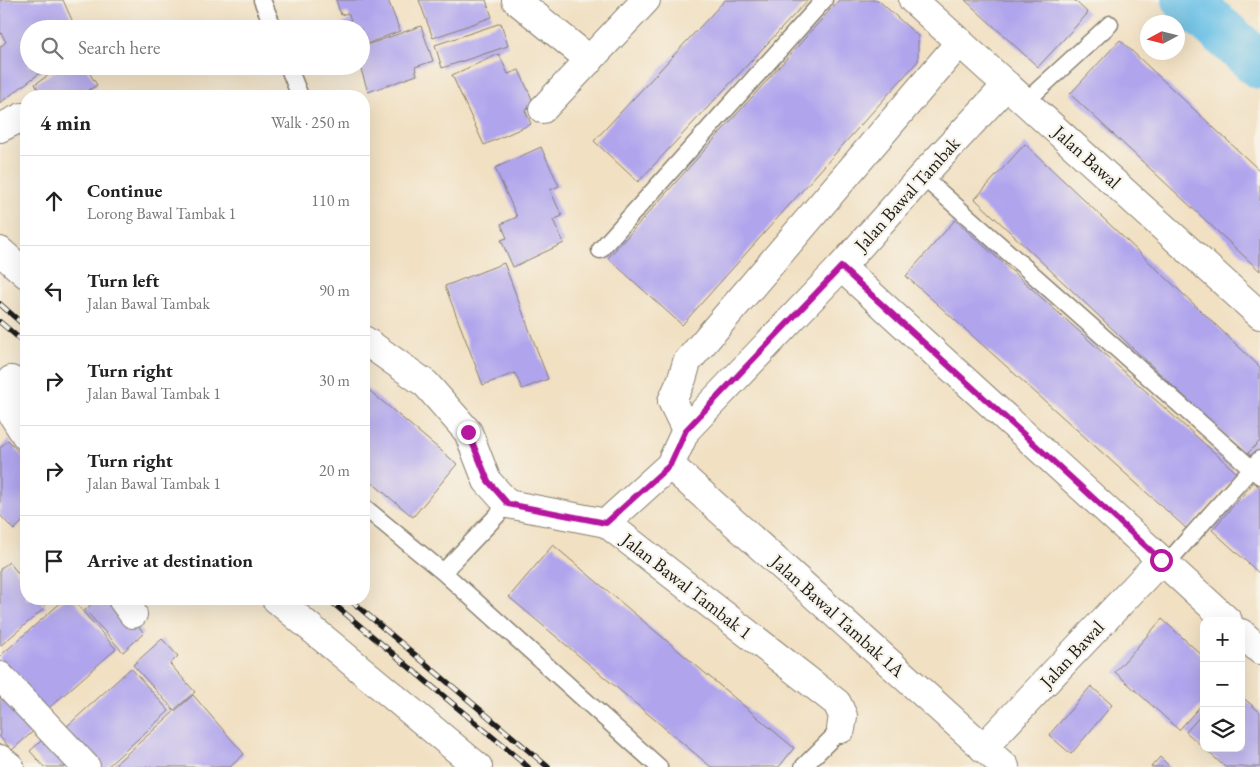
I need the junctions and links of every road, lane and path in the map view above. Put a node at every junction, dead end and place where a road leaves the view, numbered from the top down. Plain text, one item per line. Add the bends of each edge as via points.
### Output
1 (262, 0) edge
2 (516, 0) edge
3 (646, 0) edge
4 (824, 0) edge
5 (913, 0) edge
6 (270, 20) edge
7 (1110, 24) dead end
8 (960, 42) junction
9 (590, 60) junction
10 (292, 75) edge
11 (298, 90) edge
12 (1016, 93) junction
13 (544, 109) dead end
14 (20, 117) edge
15 (0, 128) edge
16 (922, 176) junction
17 (600, 250) dead end
18 (0, 251) edge
19 (841, 267) junction
20 (20, 269) edge
21 (1260, 314) edge
22 (370, 344) edge
23 (13, 380) edge
24 (20, 427) edge
25 (686, 430) junction
26 (670, 465) junction
27 (1257, 468) edge
28 (508, 504) junction
29 (370, 512) edge
30 (606, 523) junction
31 (1164, 562) junction
32 (443, 572) junction
33 (283, 605) edge
34 (1224, 617) edge
35 (1245, 637) edge
36 (1260, 650) edge
37 (0, 676) edge
38 (841, 729) joint
39 (983, 748) junction
40 (0, 759) edge
41 (10, 767) edge
42 (86, 767) edge
43 (478, 767) edge
44 (659, 767) edge
45 (803, 767) edge
46 (1005, 767) edge

1 - 6 lane
2 - 9 street
3 - 9 street
4 - 17 lane
5 - 8 street, Jalan Bawal
7 - 12 lane
8 - 12 street, Jalan Bawal
8 - 25 street via 687,362 672,401
9 - 13 street
10 - 11 lane
12 - 16 street, Jalan Bawal Tambak
12 - 21 street, Jalan Bawal
14 - 15 street
16 - 19 street, Jalan Bawal Tambak
16 - 27 lane
18 - 20 street
19 - 25 street, Jalan Bawal Tambak
19 - 31 street
22 - 28 street via 426,384 468,432 488,481
23 - 24 street via 12,414
25 - 26 street, Jalan Bawal Tambak
26 - 30 street, Jalan Bawal Tambak
26 - 39 street, Jalan Bawal Tambak 1A
27 - 31 lane
28 - 30 street, Jalan Bawal Tambak 1
28 - 32 lane
29 - 32 lane
30 - 38 street, Jalan Bawal Tambak 1 via 837,703 842,716
31 - 34 street
31 - 39 street, Jalan Bawal
32 - 44 lane
33 - 43 street
35 - 36 street
37 - 42 street
38 - 45 lane
39 - 46 street, Jalan Bawal Tambak 1A
40 - 41 street

